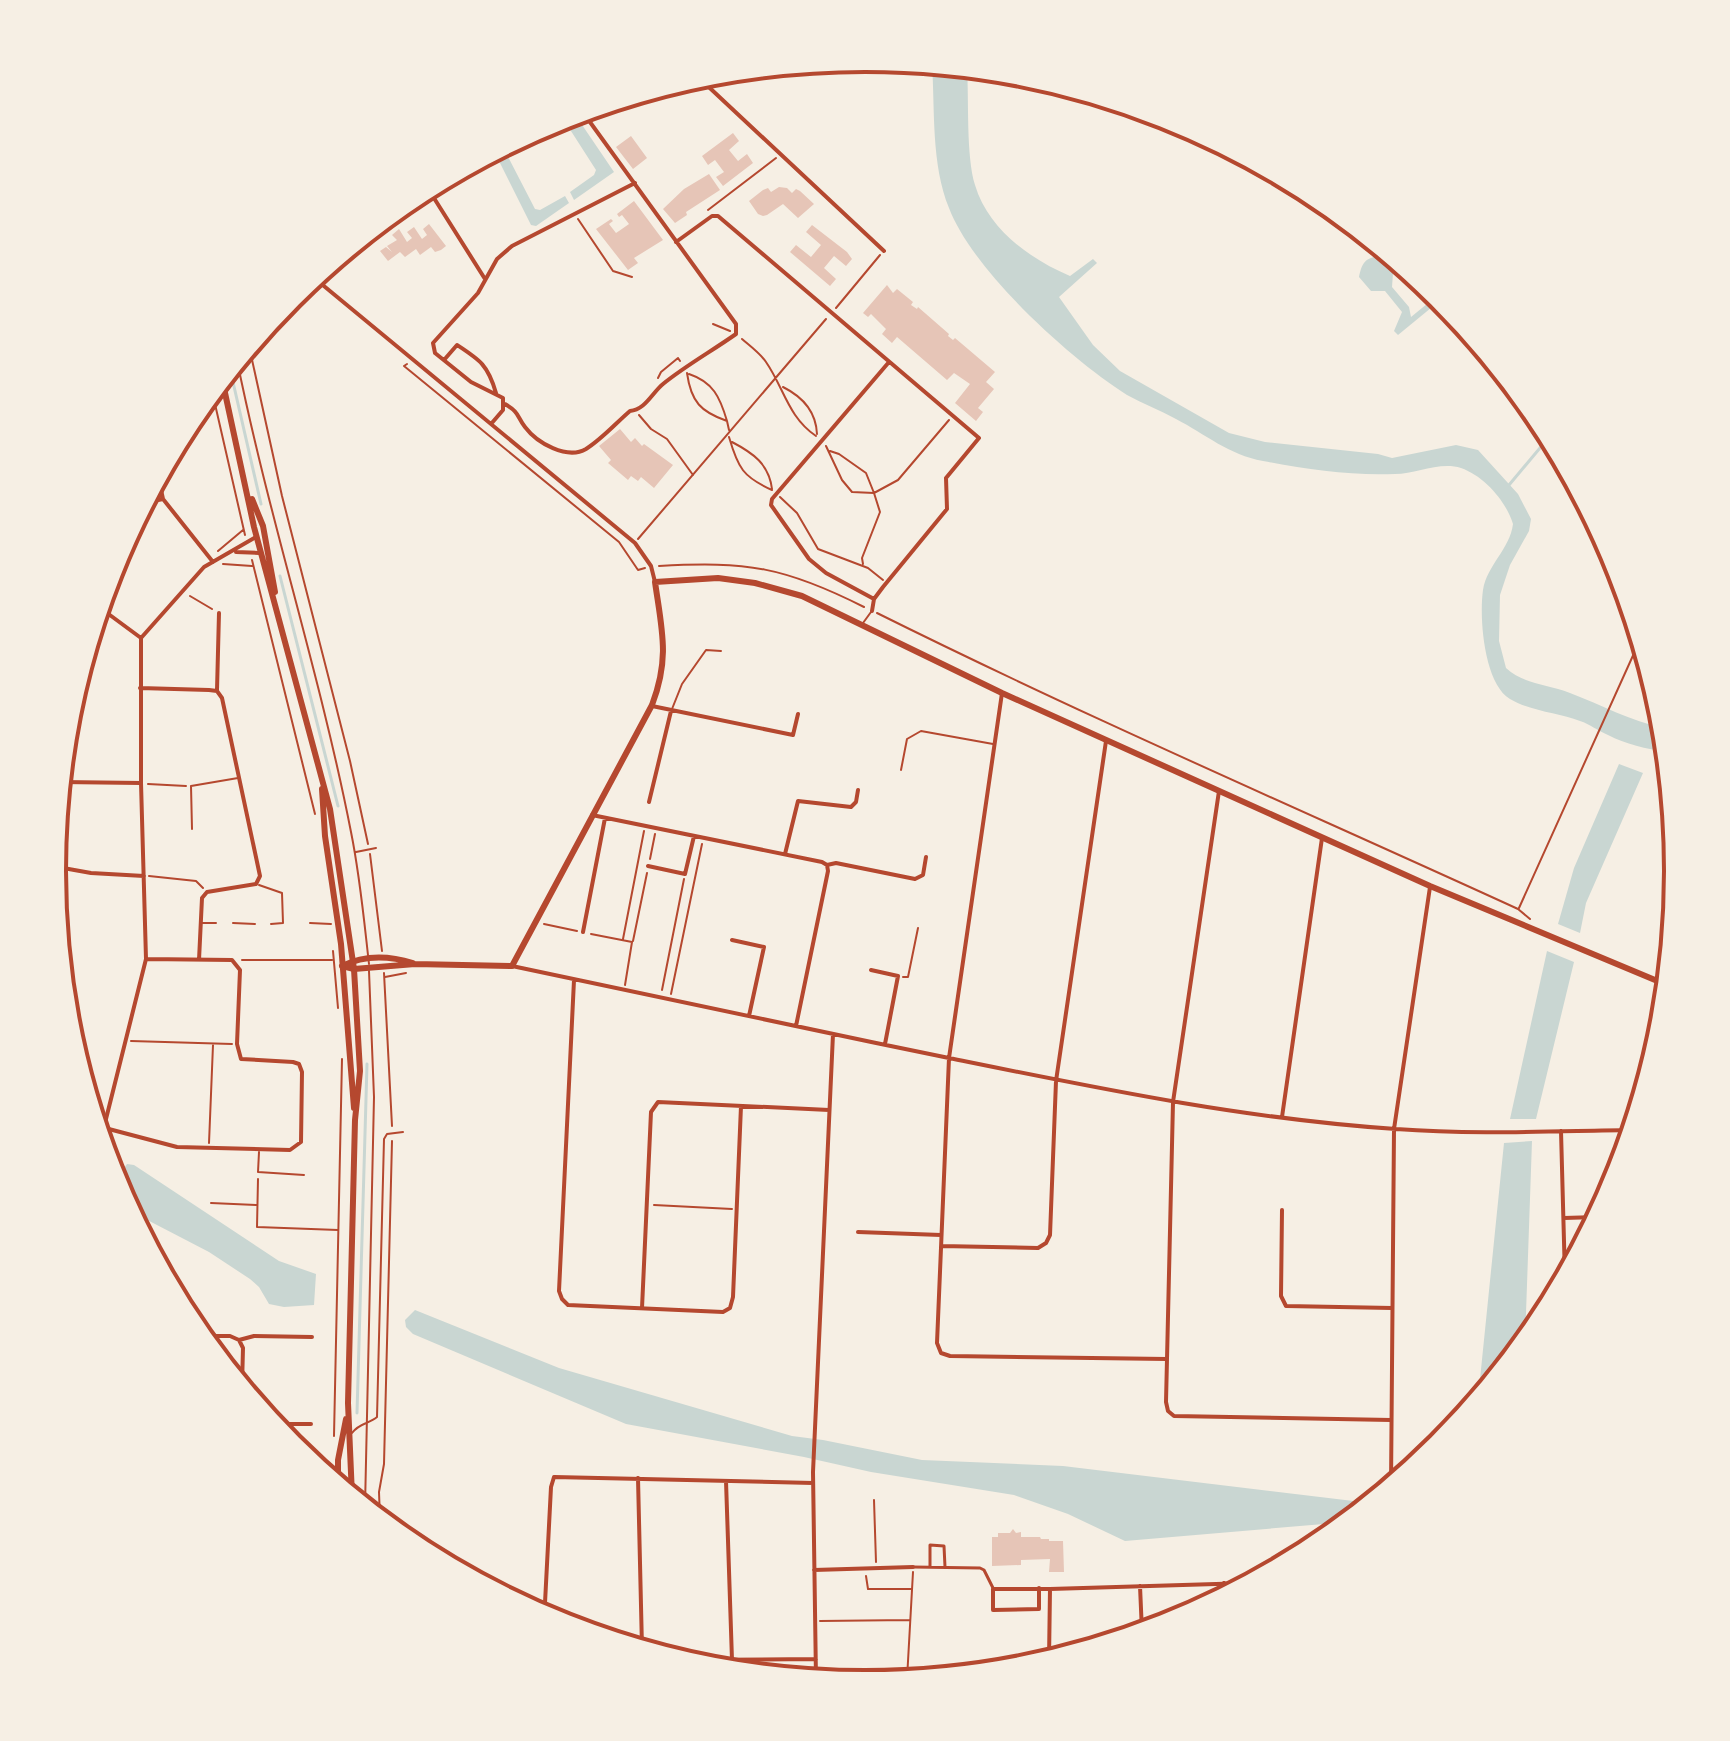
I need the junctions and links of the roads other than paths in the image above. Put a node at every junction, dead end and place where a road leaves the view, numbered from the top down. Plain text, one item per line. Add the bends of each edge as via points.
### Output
1 (709, 87) edge
2 (589, 121) edge
3 (635, 183) junction
4 (434, 198) edge
5 (676, 242) junction
6 (884, 251) road end
7 (485, 279) junction
8 (323, 284) edge
9 (444, 360) junction
10 (889, 362) junction
11 (240, 373) edge
12 (225, 392) edge
13 (496, 393) junction
14 (505, 404) junction
15 (491, 424) junction
16 (247, 488) junction
17 (162, 492) edge
18 (163, 499) junction
19 (157, 500) edge
20 (256, 537) junction
21 (234, 551) junction
22 (261, 553) junction
23 (213, 562) junction
24 (655, 582) junction
25 (874, 599) junction
26 (277, 606) junction
27 (872, 611) joint
28 (219, 613) road end
29 (108, 614) edge
30 (863, 624) junction
31 (141, 638) junction
32 (721, 651) dead end
33 (140, 688) junction
34 (217, 691) junction
35 (1002, 693) junction
36 (652, 705) junction
37 (671, 711) junction
38 (798, 714) dead end
39 (1106, 741) junction
40 (994, 745) junction
41 (901, 770) dead end
42 (240, 778) junction
43 (322, 781) junction
44 (71, 782) edge
45 (141, 783) junction
46 (858, 790) dead end
47 (1219, 791) junction
48 (649, 802) dead end
49 (592, 815) junction
50 (605, 818) junction
51 (192, 829) dead end
52 (694, 836) junction
53 (1322, 838) junction
54 (376, 848) dead end
55 (355, 852) junction
56 (785, 854) junction
57 (926, 857) dead end
58 (827, 865) junction
59 (648, 866) road end
60 (66, 869) edge
61 (144, 876) junction
62 (256, 884) junction
63 (1430, 886) junction
64 (201, 923) junction
65 (216, 923) dead end
66 (233, 923) dead end
67 (255, 924) dead end
68 (271, 924) dead end
69 (583, 932) dead end
70 (732, 940) dead end
71 (368, 958) junction
72 (146, 959) junction
73 (199, 960) junction
74 (353, 960) junction
75 (415, 964) junction
76 (342, 966) junction
77 (512, 966) junction
78 (369, 968) junction
79 (354, 969) junction
80 (871, 970) dead end
81 (574, 979) junction
82 (1656, 981) edge
83 (749, 1016) junction
84 (796, 1026) junction
85 (833, 1034) junction
86 (885, 1045) junction
87 (949, 1058) junction
88 (1056, 1081) junction
89 (1173, 1102) junction
90 (741, 1106) junction
91 (829, 1110) junction
92 (1282, 1118) junction
93 (106, 1120) edge
94 (355, 1120) junction
95 (108, 1128) edge
96 (1394, 1129) junction
97 (1621, 1130) edge
98 (1561, 1131) junction
99 (403, 1132) dead end
100 (259, 1149) junction
101 (304, 1175) dead end
102 (1282, 1210) dead end
103 (1585, 1217) edge
104 (1563, 1218) junction
105 (858, 1232) dead end
106 (941, 1235) junction
107 (941, 1246) junction
108 (1564, 1257) edge
109 (642, 1308) junction
110 (1392, 1308) junction
111 (216, 1336) edge
112 (312, 1337) dead end
113 (239, 1340) junction
114 (1167, 1359) junction
115 (242, 1371) edge
116 (348, 1403) junction
117 (1391, 1420) junction
118 (366, 1423) junction
119 (290, 1424) edge
120 (311, 1424) dead end
121 (349, 1437) junction
122 (338, 1471) edge
123 (1391, 1472) edge
124 (638, 1478) junction
125 (726, 1481) junction
126 (351, 1482) edge
127 (813, 1483) junction
128 (365, 1493) edge
129 (913, 1567) joint
130 (930, 1567) junction
131 (945, 1567) junction
132 (814, 1570) junction
133 (1224, 1583) edge
134 (1140, 1586) junction
135 (1039, 1588) junction
136 (993, 1589) junction
137 (1050, 1589) junction
138 (545, 1602) edge
139 (1141, 1620) edge
140 (642, 1637) edge
141 (1049, 1647) edge
142 (732, 1658) edge
143 (816, 1659) junction
144 (743, 1660) edge
145 (816, 1668) edge

1 - 6 street
2 - 3 street
3 - 5 street
3 - 7 street via 512,246
4 - 7 street
5 - 10 street via 718,216
5 - 14 street via 736,324 736,334 660,386 584,451 559,451 543,442 525,427 519,412
7 - 9 street via 433,343
8 - 15 street
9 - 13 street via 471,382
9 - 13 street via 457,345 483,362
10 - 25 street via 979,438 946,478 947,509
10 - 25 street via 774,492 771,505 809,559
11 - 55 lane
12 - 16 street
13 - 14 street
14 - 15 street
15 - 24 street via 635,543
16 - 20 street
16 - 26 street via 263,526
17 - 18 street
18 - 19 street
18 - 23 street
20 - 21 street
20 - 22 street
21 - 22 street
21 - 23 street
22 - 26 street
23 - 31 street
24 - 30 street via 718,578 755,583 802,596
24 - 36 street via 664,668
25 - 27 street
26 - 43 street
27 - 30 lane
28 - 34 street
29 - 31 street
30 - 35 street
31 - 33 street
32 - 37 lane via 706,650
33 - 34 street
33 - 45 street
34 - 42 street
35 - 39 street
35 - 40 street
36 - 37 street
36 - 49 street
37 - 38 street via 793,735
37 - 48 street
39 - 47 street
39 - 88 street
40 - 41 lane via 921,731 907,739
40 - 87 street
42 - 51 lane via 191,786
42 - 62 street via 260,876
43 - 74 street via 337,844
43 - 76 street
44 - 45 street
45 - 61 street
46 - 56 street via 851,807 798,801
47 - 53 street
47 - 89 street
49 - 50 street
49 - 77 street
50 - 52 street
50 - 69 street
52 - 56 street
52 - 59 street via 685,874
53 - 63 street
53 - 92 street
54 - 55 lane
55 - 71 lane
56 - 58 street
57 - 58 street via 923,875 915,879
58 - 84 street
60 - 61 street
61 - 72 street
62 - 64 street via 207,892
62 - 68 lane via 282,893 283,923
63 - 82 street
63 - 96 street
64 - 65 lane
64 - 73 street
66 - 67 lane
70 - 83 street via 764,947
71 - 74 street
71 - 75 street
71 - 78 lane
72 - 73 street
72 - 93 street
73 - 100 street via 232,960 240,970 241,1059 293,1062 302,1072 301,1142 290,1150
74 - 76 street
74 - 79 street
75 - 77 street
75 - 78 street
76 - 79 street
76 - 94 street
77 - 81 street
78 - 79 street
78 - 118 lane via 374,1097
79 - 94 street via 360,1071
80 - 86 street via 898,976
81 - 83 street
81 - 109 street via 559,1291 568,1305
83 - 84 street
84 - 85 street
85 - 86 street
85 - 91 street
86 - 87 street
87 - 88 street
87 - 106 street
88 - 89 street
88 - 107 street via 1046,1243 1038,1248
89 - 92 street
89 - 114 street
90 - 91 street
90 - 109 street via 730,1308
90 - 109 street via 654,1105
91 - 127 street
92 - 96 street
94 - 116 street
95 - 100 street via 177,1147
96 - 98 street
96 - 110 street
97 - 98 street
98 - 104 street
99 - 118 lane via 384,1139 377,1417
100 - 101 lane via 258,1172
102 - 110 street via 1281,1296 1286,1306
103 - 104 street
104 - 108 street
105 - 106 street
106 - 107 street
107 - 114 street via 941,1353
110 - 117 street
111 - 113 street
112 - 113 street
113 - 115 street
114 - 117 street via 1166,1402 1174,1416
116 - 121 street
116 - 122 street
117 - 123 street
118 - 121 lane
118 - 128 lane
119 - 120 street
121 - 126 street
124 - 125 street
124 - 138 street via 554,1477
124 - 140 street
125 - 127 street
125 - 142 street
127 - 132 street
129 - 130 street
129 - 132 street
130 - 131 street
130 - 131 street via 930,1545 944,1546
131 - 136 street via 984,1570
132 - 143 street
133 - 134 street
134 - 137 street
134 - 139 street
135 - 136 street
135 - 136 street via 1039,1609 993,1610
135 - 137 street
137 - 141 street
143 - 144 street
143 - 145 street

